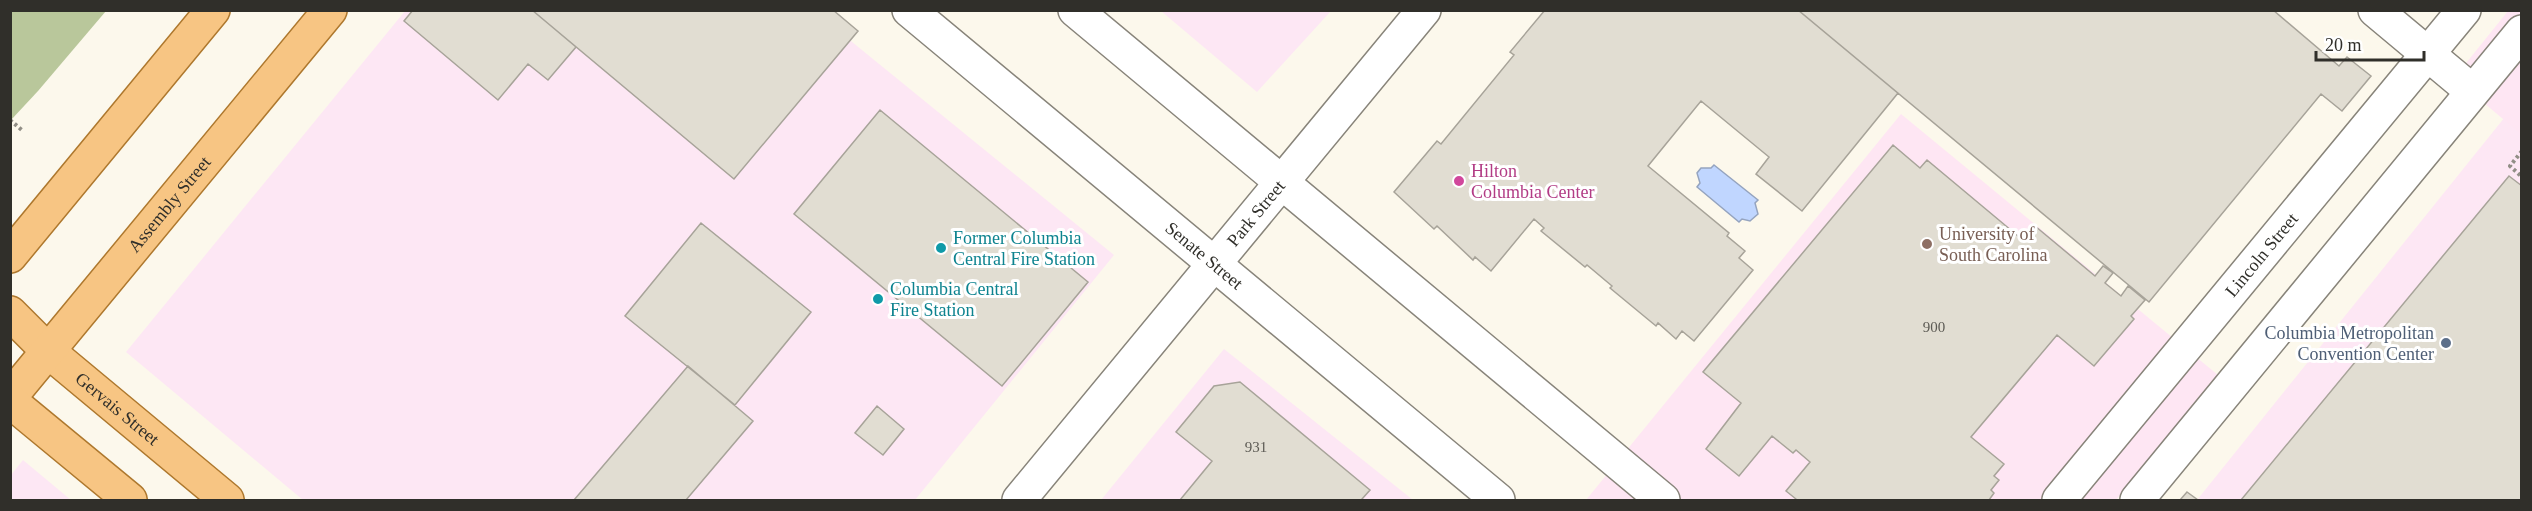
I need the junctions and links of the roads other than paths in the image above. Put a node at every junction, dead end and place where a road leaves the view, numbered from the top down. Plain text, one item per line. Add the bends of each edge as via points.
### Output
1 (213, 10) edge
2 (330, 10) edge
3 (909, 10) edge
4 (1075, 10) edge
5 (1424, 10) edge
6 (2375, 10) edge
7 (2464, 10) edge
8 (2522, 32) edge
9 (2428, 55) junction
10 (2472, 92) junction
11 (1282, 183) junction
12 (10, 256) edge
13 (1214, 265) junction
14 (10, 313) edge
15 (48, 351) junction
16 (10, 399) edge
17 (1645, 495) edge
18 (130, 501) edge
19 (227, 501) edge
20 (1019, 501) edge
21 (1498, 501) edge
22 (2059, 501) edge
23 (2137, 501) edge

1 - 12 main road
2 - 15 main road, Assembly Street
3 - 13 street, Senate Street
4 - 11 street
5 - 11 street, Park Street
6 - 9 street
7 - 9 street, Lincoln Street
8 - 10 street
9 - 10 street
9 - 22 street, Lincoln Street
10 - 23 street
11 - 13 street, Park Street
11 - 17 street
13 - 20 street, Park Street
13 - 21 street, Senate Street
14 - 15 main road, Gervais Street
15 - 16 main road, Assembly Street
15 - 19 main road, Gervais Street
16 - 18 main road

